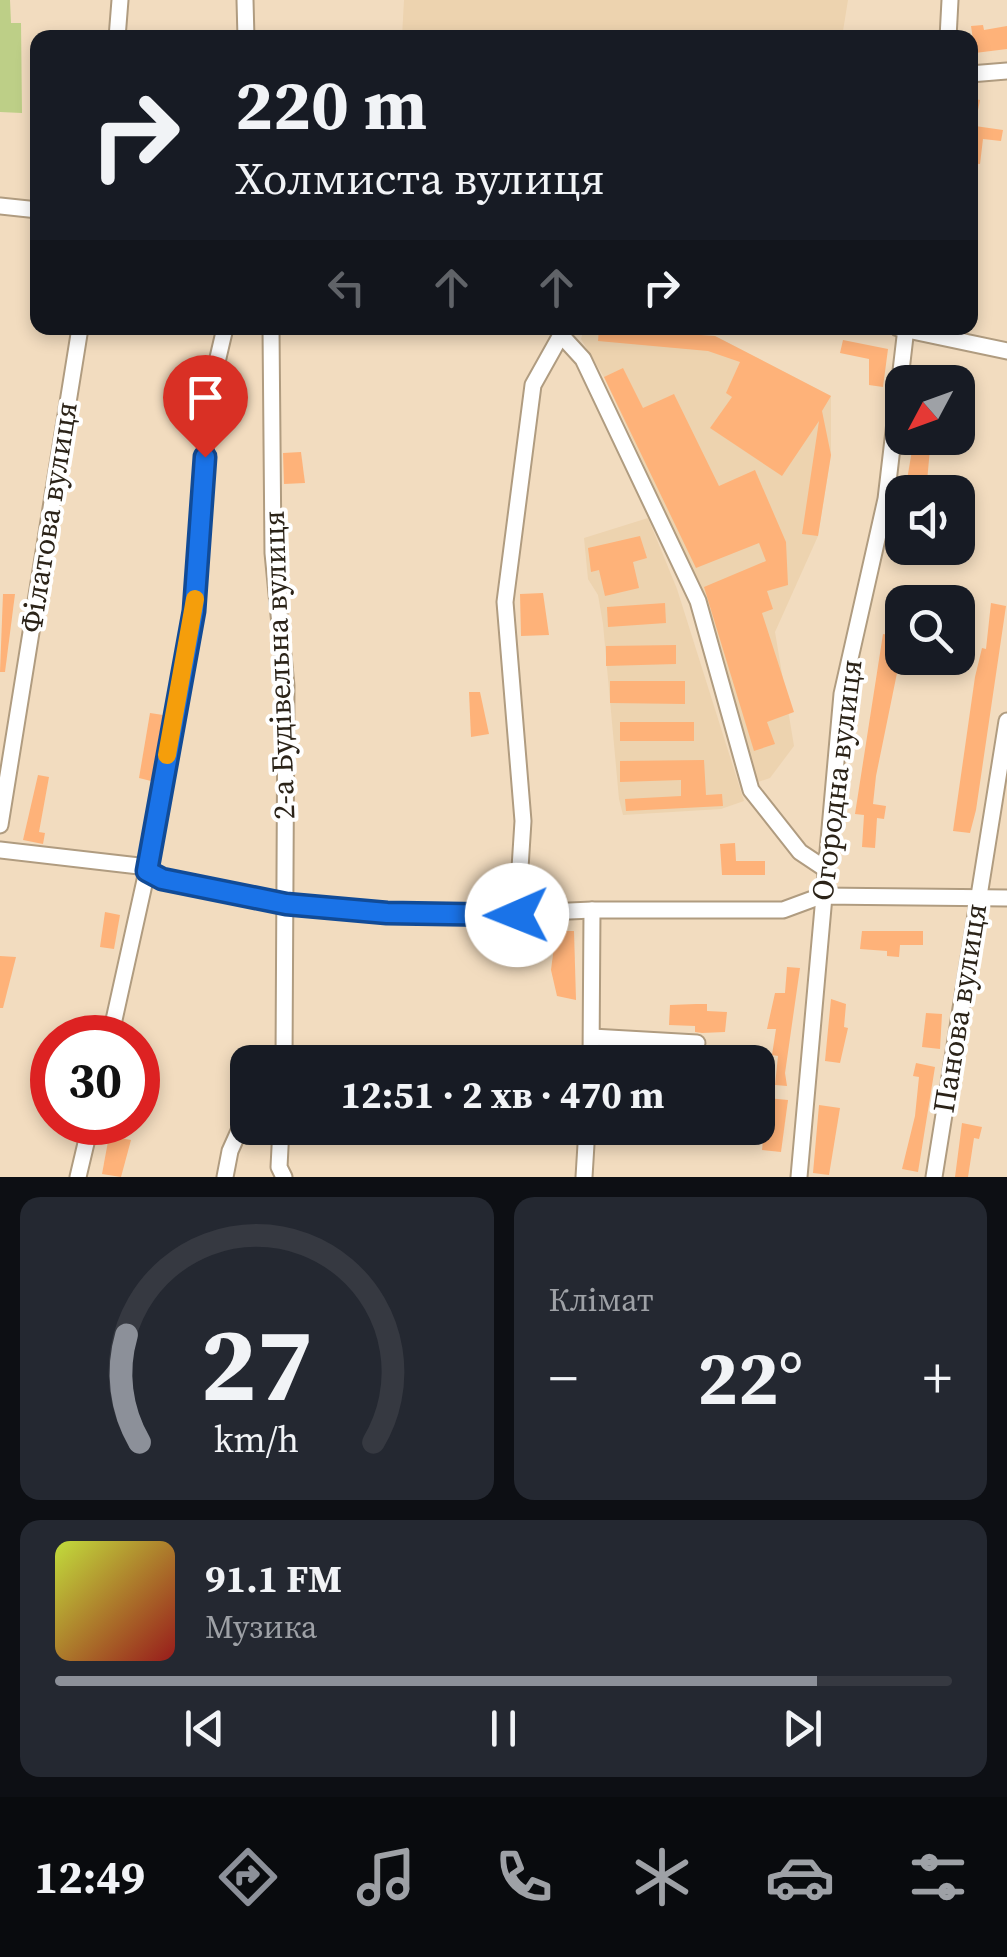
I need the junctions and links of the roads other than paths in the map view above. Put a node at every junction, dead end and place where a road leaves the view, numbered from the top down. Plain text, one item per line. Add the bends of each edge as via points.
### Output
1 (124, 0) edge
2 (245, 0) edge
3 (950, 0) edge
4 (118, 30) edge
5 (246, 30) edge
6 (948, 30) edge
7 (1007, 71) edge
8 (978, 73) edge
9 (0, 206) edge
10 (30, 209) edge
11 (79, 335) edge
12 (223, 335) edge
13 (271, 335) edge
14 (559, 335) edge
15 (564, 335) edge
16 (901, 335) edge
17 (931, 335) edge
18 (1007, 351) edge
19 (1007, 721) edge
20 (0, 825) edge
21 (0, 850) edge
22 (824, 868) junction
23 (147, 871) junction
24 (978, 894) junction
25 (822, 896) junction
26 (1007, 898) edge
27 (286, 904) junction
28 (592, 910) junction
29 (517, 915) junction
30 (115, 1015) edge
31 (592, 1037) junction
32 (284, 1042) joint
33 (697, 1043) dead end
34 (282, 1045) edge
35 (592, 1045) edge
36 (85, 1145) edge
37 (233, 1145) edge
38 (280, 1145) edge
39 (586, 1145) edge
40 (78, 1177) edge
41 (225, 1177) edge
42 (284, 1177) edge
43 (584, 1177) edge
44 (799, 1177) edge
45 (934, 1177) edge

1 - 4 street
2 - 5 street
3 - 6 street
7 - 8 street
9 - 10 street
11 - 20 street, Філатова вулиця
12 - 23 street via 209,396 194,611
13 - 27 street, 2-а Будівельна вулиця via 273,553 286,686
14 - 29 street via 533,385 505,602 523,821
15 - 22 street via 584,359 698,601 751,790 800,852
16 - 22 street, Огородна вулиця via 886,499 842,694
17 - 18 street
19 - 24 street, Панова вулиця
21 - 23 street
22 - 25 street, Огородна вулиця
23 - 27 street
23 - 30 street
24 - 25 street
24 - 26 street
24 - 45 street, Панова вулиця
25 - 28 street via 783,910
25 - 44 street, Огородна вулиця
27 - 29 street
27 - 32 street, 2-а Будівельна вулиця
28 - 29 street
28 - 31 street
31 - 33 street
31 - 35 street
32 - 34 street
36 - 40 street
37 - 41 street
38 - 42 street
39 - 43 street

